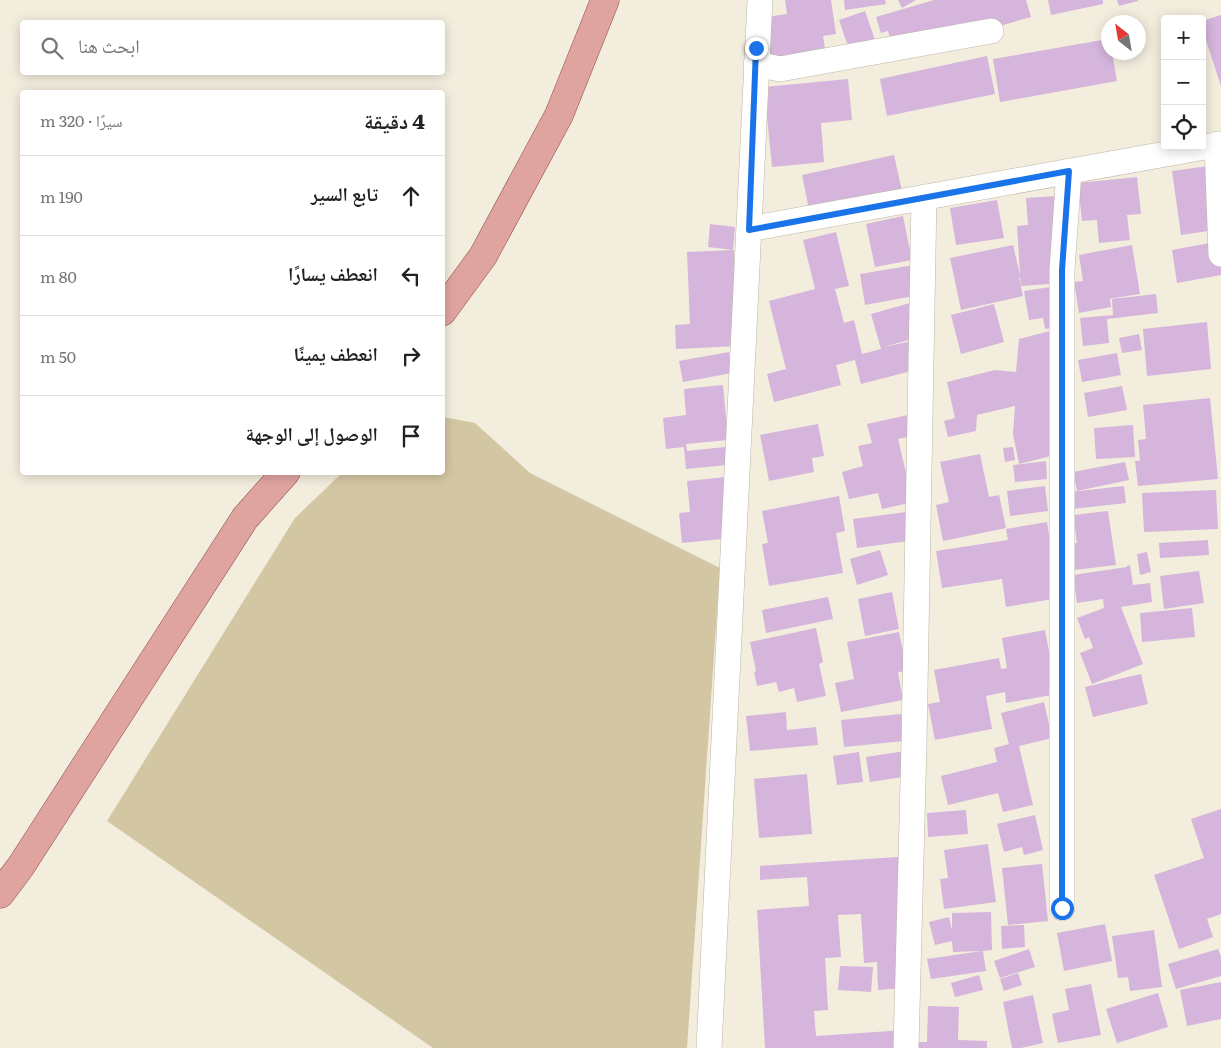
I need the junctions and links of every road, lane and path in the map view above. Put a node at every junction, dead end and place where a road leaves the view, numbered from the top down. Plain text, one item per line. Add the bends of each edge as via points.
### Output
1 (605, 0) edge
2 (760, 0) edge
3 (991, 31) dead end
4 (756, 64) junction
5 (1219, 144) edge
6 (1069, 171) junction
7 (924, 197) junction
8 (749, 230) junction
9 (1221, 254) edge
10 (445, 308) edge
11 (283, 475) edge
12 (0, 894) edge
13 (1062, 908) dead end
14 (709, 1048) edge
15 (906, 1048) edge

1 - 10 main road via 559,115 483,256
2 - 4 street
3 - 4 street via 780,69
4 - 8 street
5 - 6 street
5 - 9 street
6 - 7 street
6 - 13 street via 1062,270
7 - 8 street
7 - 15 street
8 - 14 street
11 - 12 main road via 245,518

